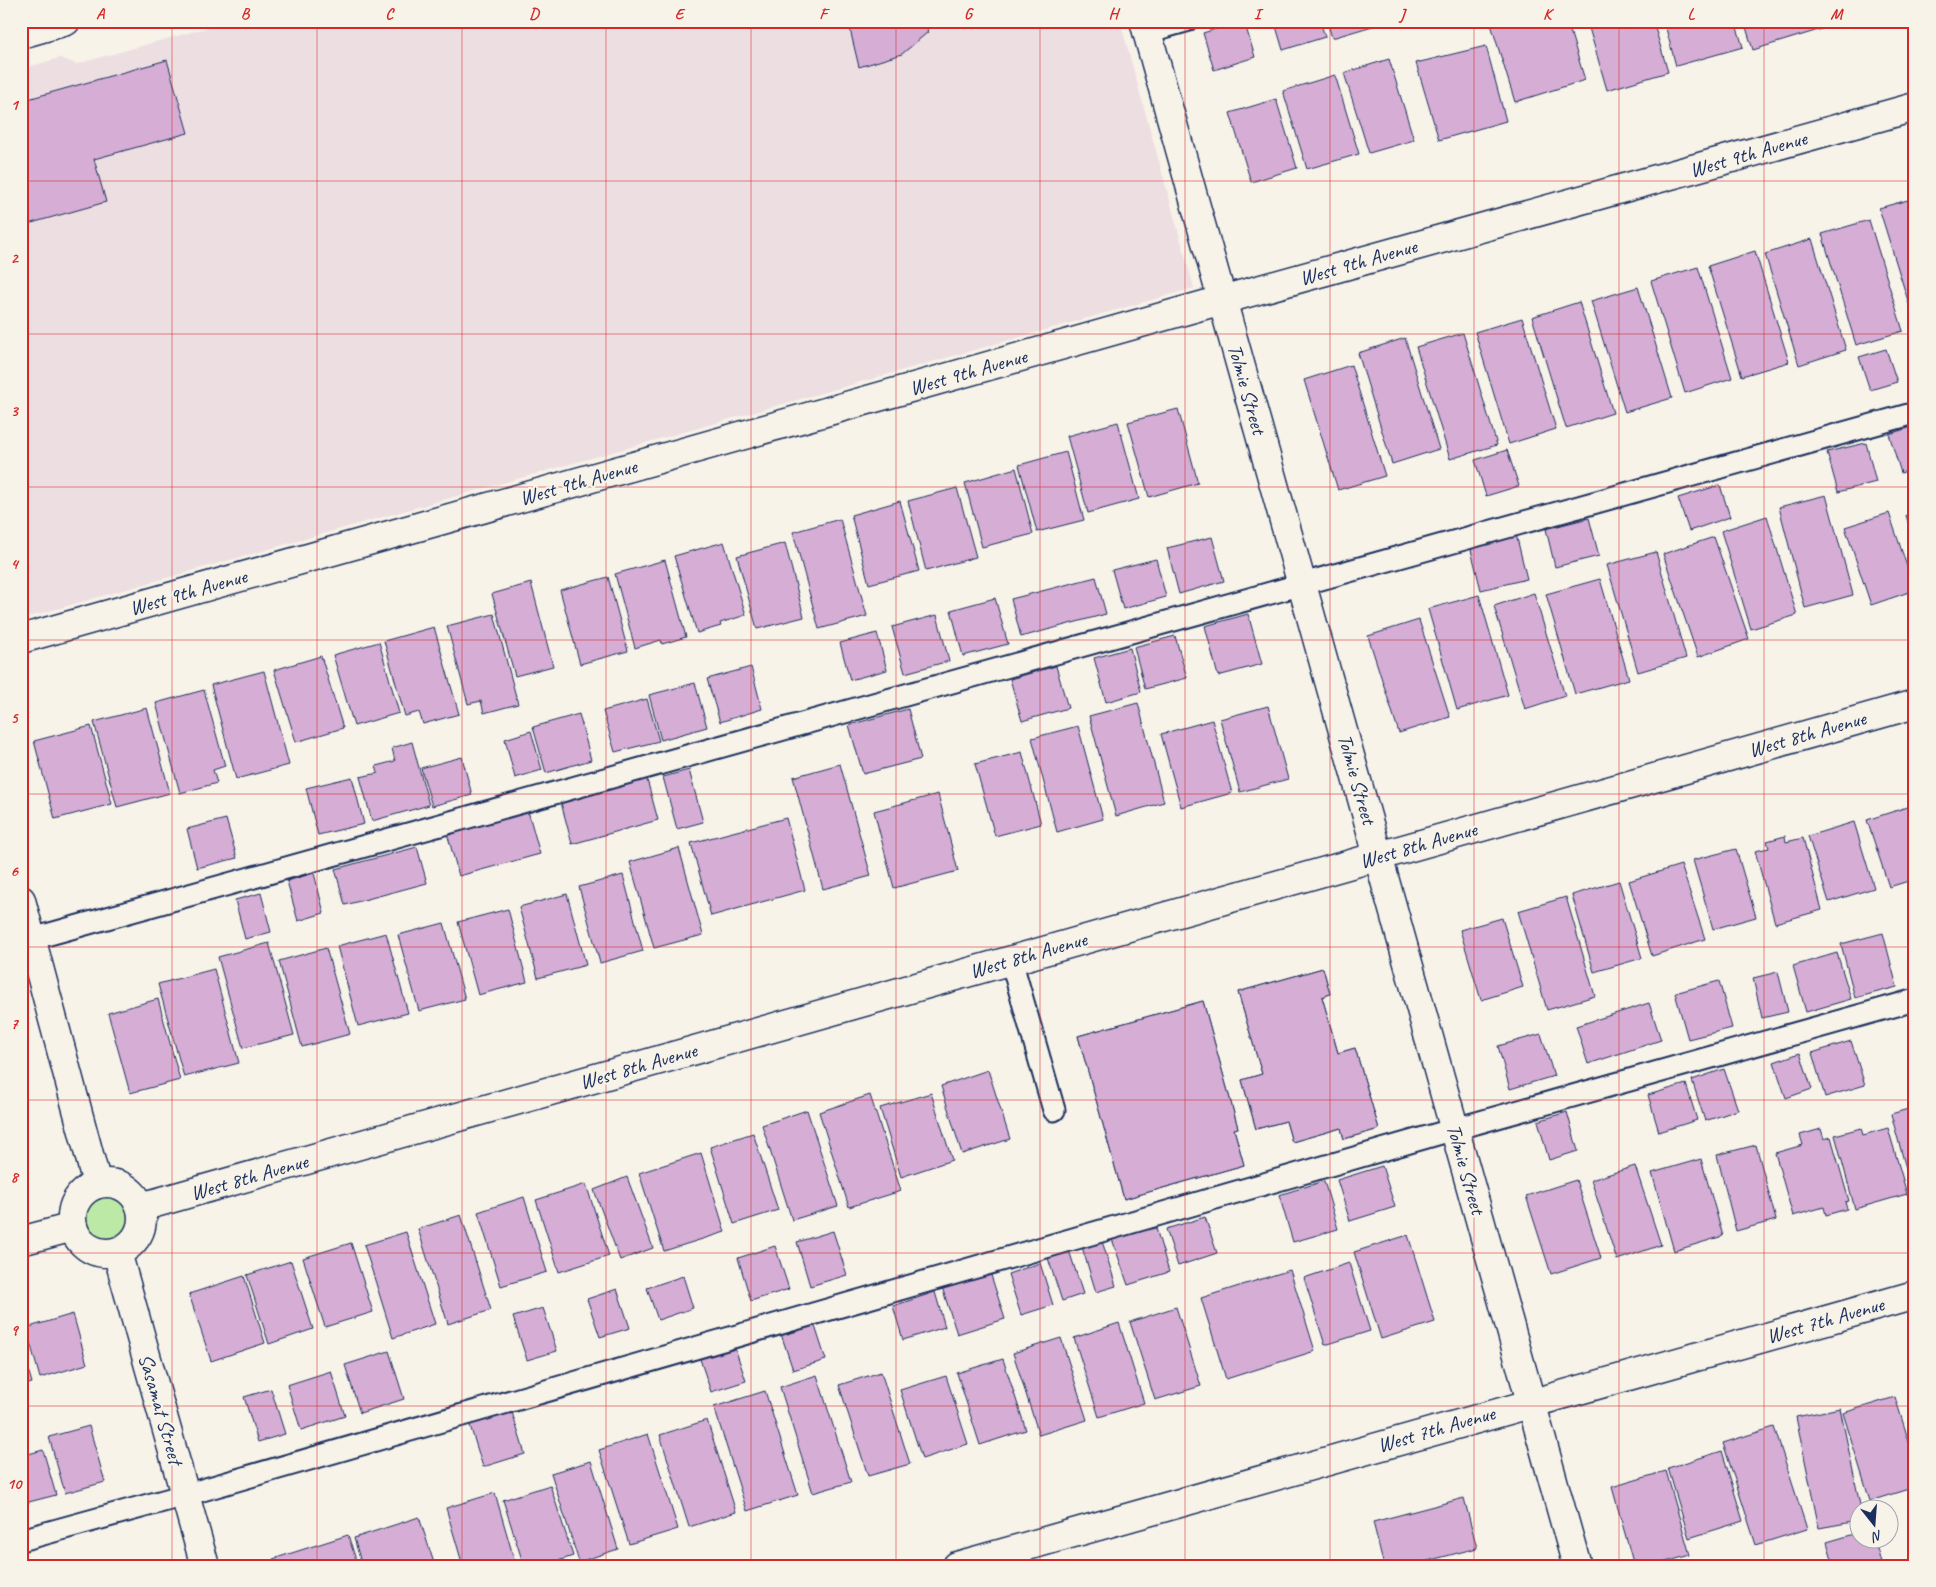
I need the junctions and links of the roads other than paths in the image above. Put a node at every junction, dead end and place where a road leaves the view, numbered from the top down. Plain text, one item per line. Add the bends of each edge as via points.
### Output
1 (66, 21) edge
2 (1186, 21) edge
3 (1146, 27) edge
4 (21, 34) edge
5 (1915, 107) edge
6 (1222, 300) junction
7 (1915, 413) edge
8 (1302, 584) junction
9 (21, 639) edge
10 (1915, 704) edge
11 (1378, 856) junction
12 (21, 900) edge
13 (32, 939) junction
14 (1010, 960) junction
15 (1915, 1000) edge
16 (1054, 1110) dead end
17 (1454, 1129) junction
18 (97, 1184) junction
19 (141, 1207) junction
20 (73, 1227) junction
21 (21, 1241) edge
22 (117, 1252) junction
23 (1915, 1295) edge
24 (1531, 1402) junction
25 (185, 1494) junction
26 (21, 1540) edge
27 (205, 1566) edge
28 (957, 1566) edge
29 (1577, 1566) edge

1 - 4 street
2 - 3 lane
3 - 6 street, Tolmie Street
5 - 6 street, West 9th Avenue
6 - 8 street, Tolmie Street
6 - 9 street, West 9th Avenue
7 - 8 lane
8 - 11 street, Tolmie Street
8 - 13 lane
10 - 11 street, West 8th Avenue
11 - 14 street, West 8th Avenue
11 - 17 street, Tolmie Street
12 - 13 street
13 - 18 street
14 - 16 lane
14 - 19 street, West 8th Avenue
15 - 17 lane
17 - 24 street, Tolmie Street
17 - 25 lane
18 - 19 street via 124,1186 135,1195
18 - 20 street via 76,1200 72,1213
19 - 22 street via 143,1221 139,1235 130,1246
20 - 21 street
20 - 22 street via 79,1240 89,1249 103,1254
22 - 25 street, Sasamat Street
23 - 24 street, West 7th Avenue
24 - 28 street, West 7th Avenue
24 - 29 street, Tolmie Street
25 - 26 lane
25 - 27 street, Sasamat Street

